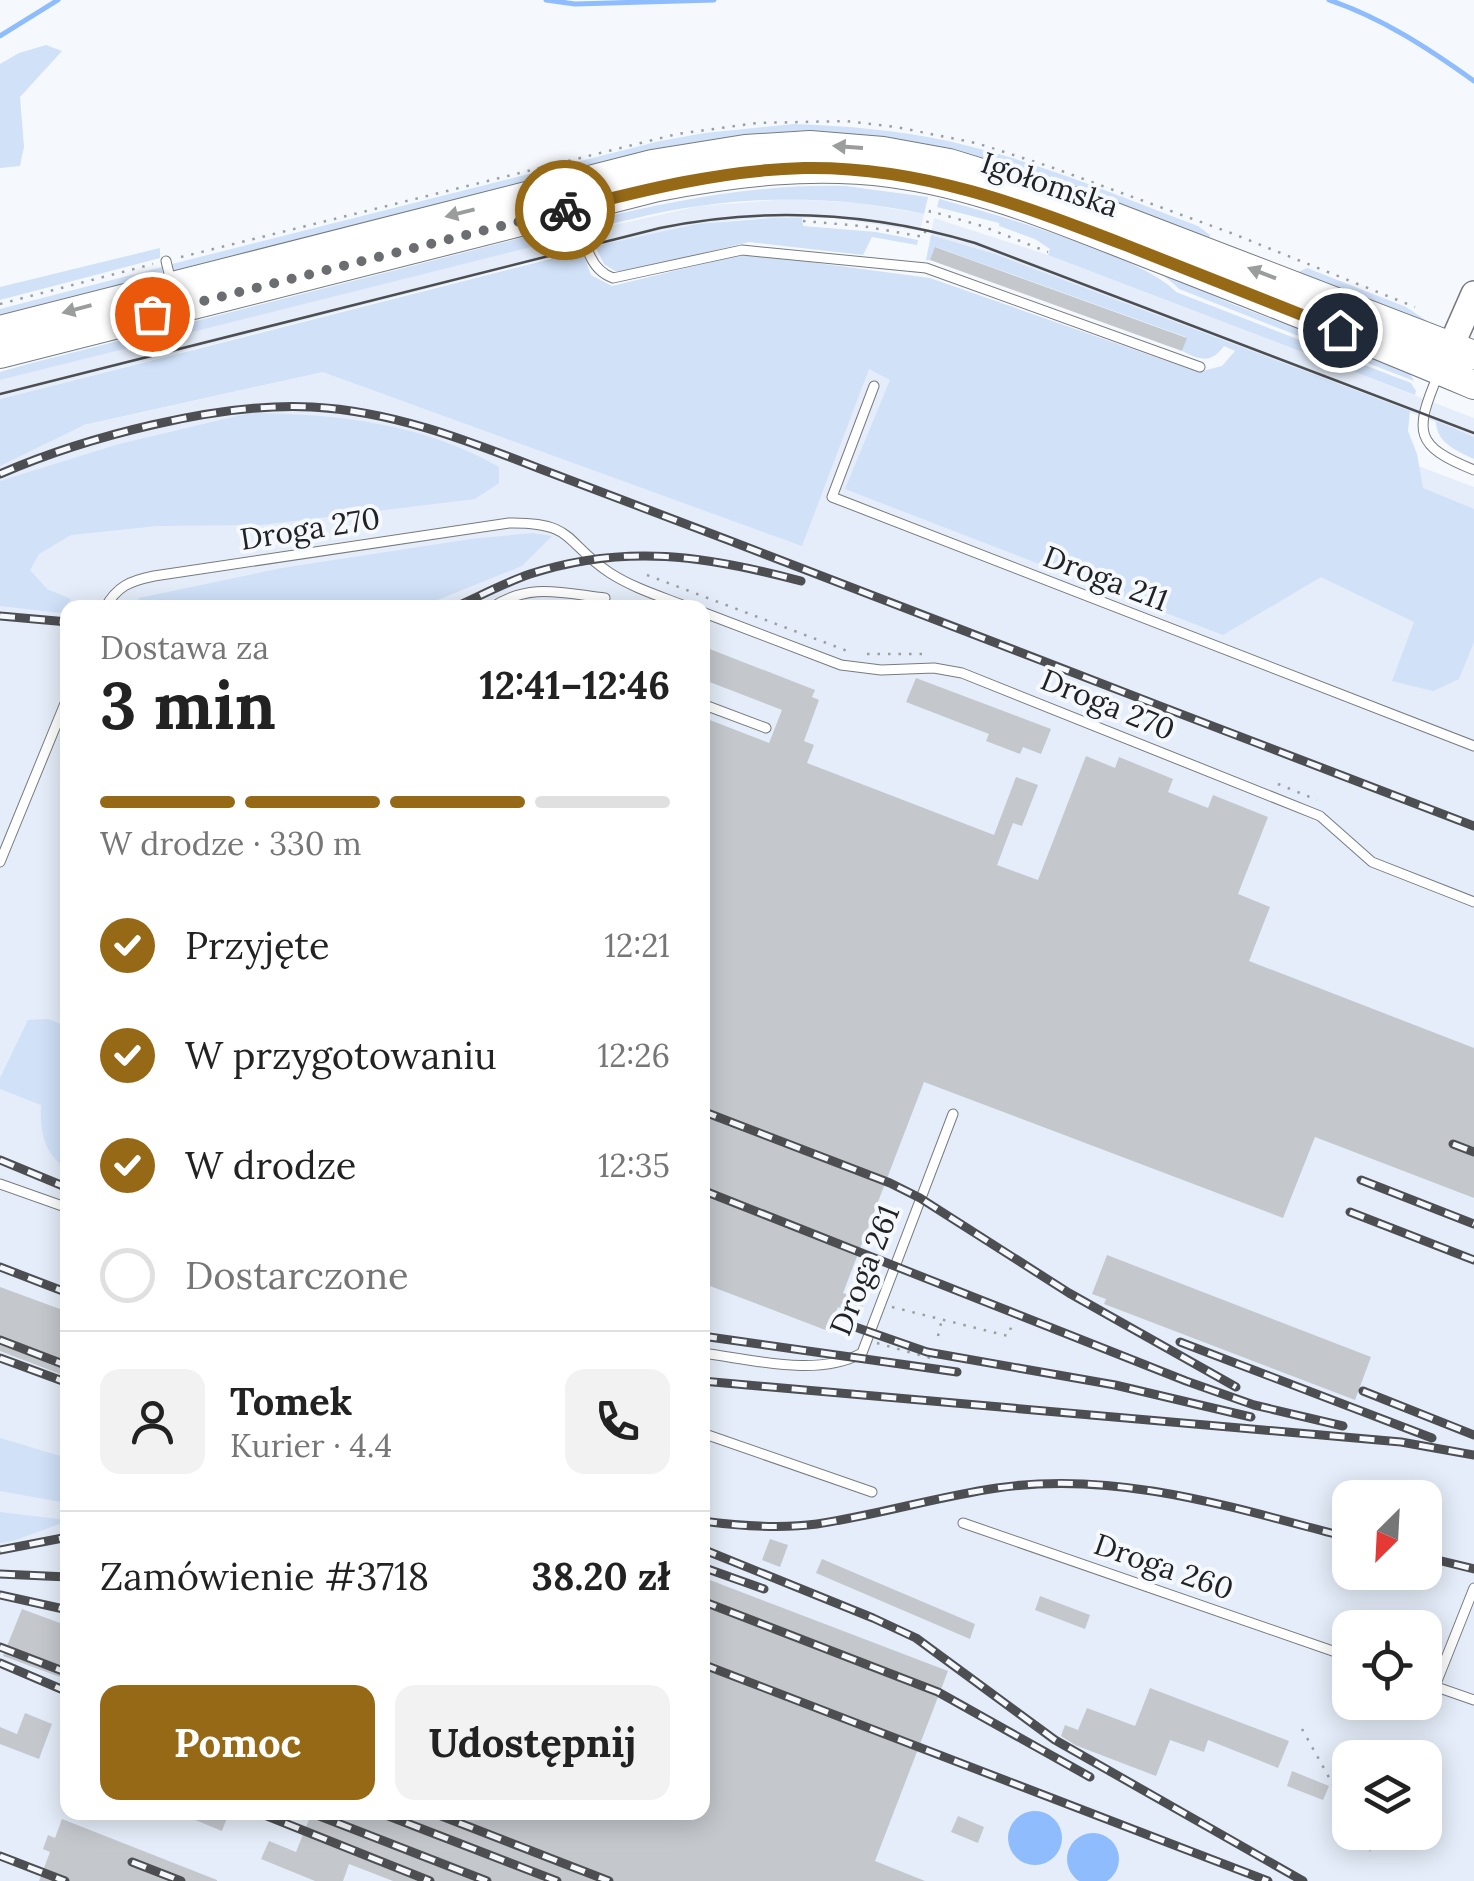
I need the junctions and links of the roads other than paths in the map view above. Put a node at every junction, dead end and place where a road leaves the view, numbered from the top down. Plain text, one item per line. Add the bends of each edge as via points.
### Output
1 (578, 206) junction
2 (1474, 294) edge
3 (0, 330) edge
4 (0, 354) edge
5 (1455, 358) edge
6 (1200, 366) dead end
7 (1474, 385) edge
8 (874, 386) dead end
9 (1474, 470) edge
10 (605, 598) dead end
11 (110, 600) edge
12 (502, 600) edge
13 (669, 600) edge
14 (710, 615) edge
15 (710, 707) edge
16 (60, 716) edge
17 (766, 728) dead end
18 (1474, 746) edge
19 (0, 862) edge
20 (1474, 902) edge
21 (953, 1114) dead end
22 (0, 1184) edge
23 (60, 1205) edge
24 (710, 1354) edge
25 (710, 1436) edge
26 (872, 1492) dead end
27 (962, 1523) dead end
28 (1474, 1588) edge
29 (1332, 1651) edge
30 (1442, 1658) edge
31 (1442, 1688) edge
32 (1474, 1700) edge

1 - 4 main road, Igołomska
1 - 5 main road, Igołomska via 773,170 929,179
1 - 6 lane via 592,262 613,278 742,250 926,268
2 - 5 street
5 -> 3 main road, Igołomska via 1016,181 845,146 745,149 652,164 169,273
5 - 7 main road, Igołomska
5 - 9 lane via 1424,413 1422,434 1434,451
8 - 18 lane, Droga 211 via 832,498
10 - 12 lane via 530,590
11 - 13 lane, Droga 270 via 130,581 154,576 540,522 563,531 628,584
14 - 20 lane, Droga 270 via 841,665 962,673 1320,816 1372,862
15 - 17 lane
16 - 19 lane
21 - 24 lane, Droga 261 via 862,1353 846,1362 806,1365
22 - 23 lane
25 - 26 lane
27 - 29 lane, Droga 260
28 - 30 lane
31 - 32 lane

